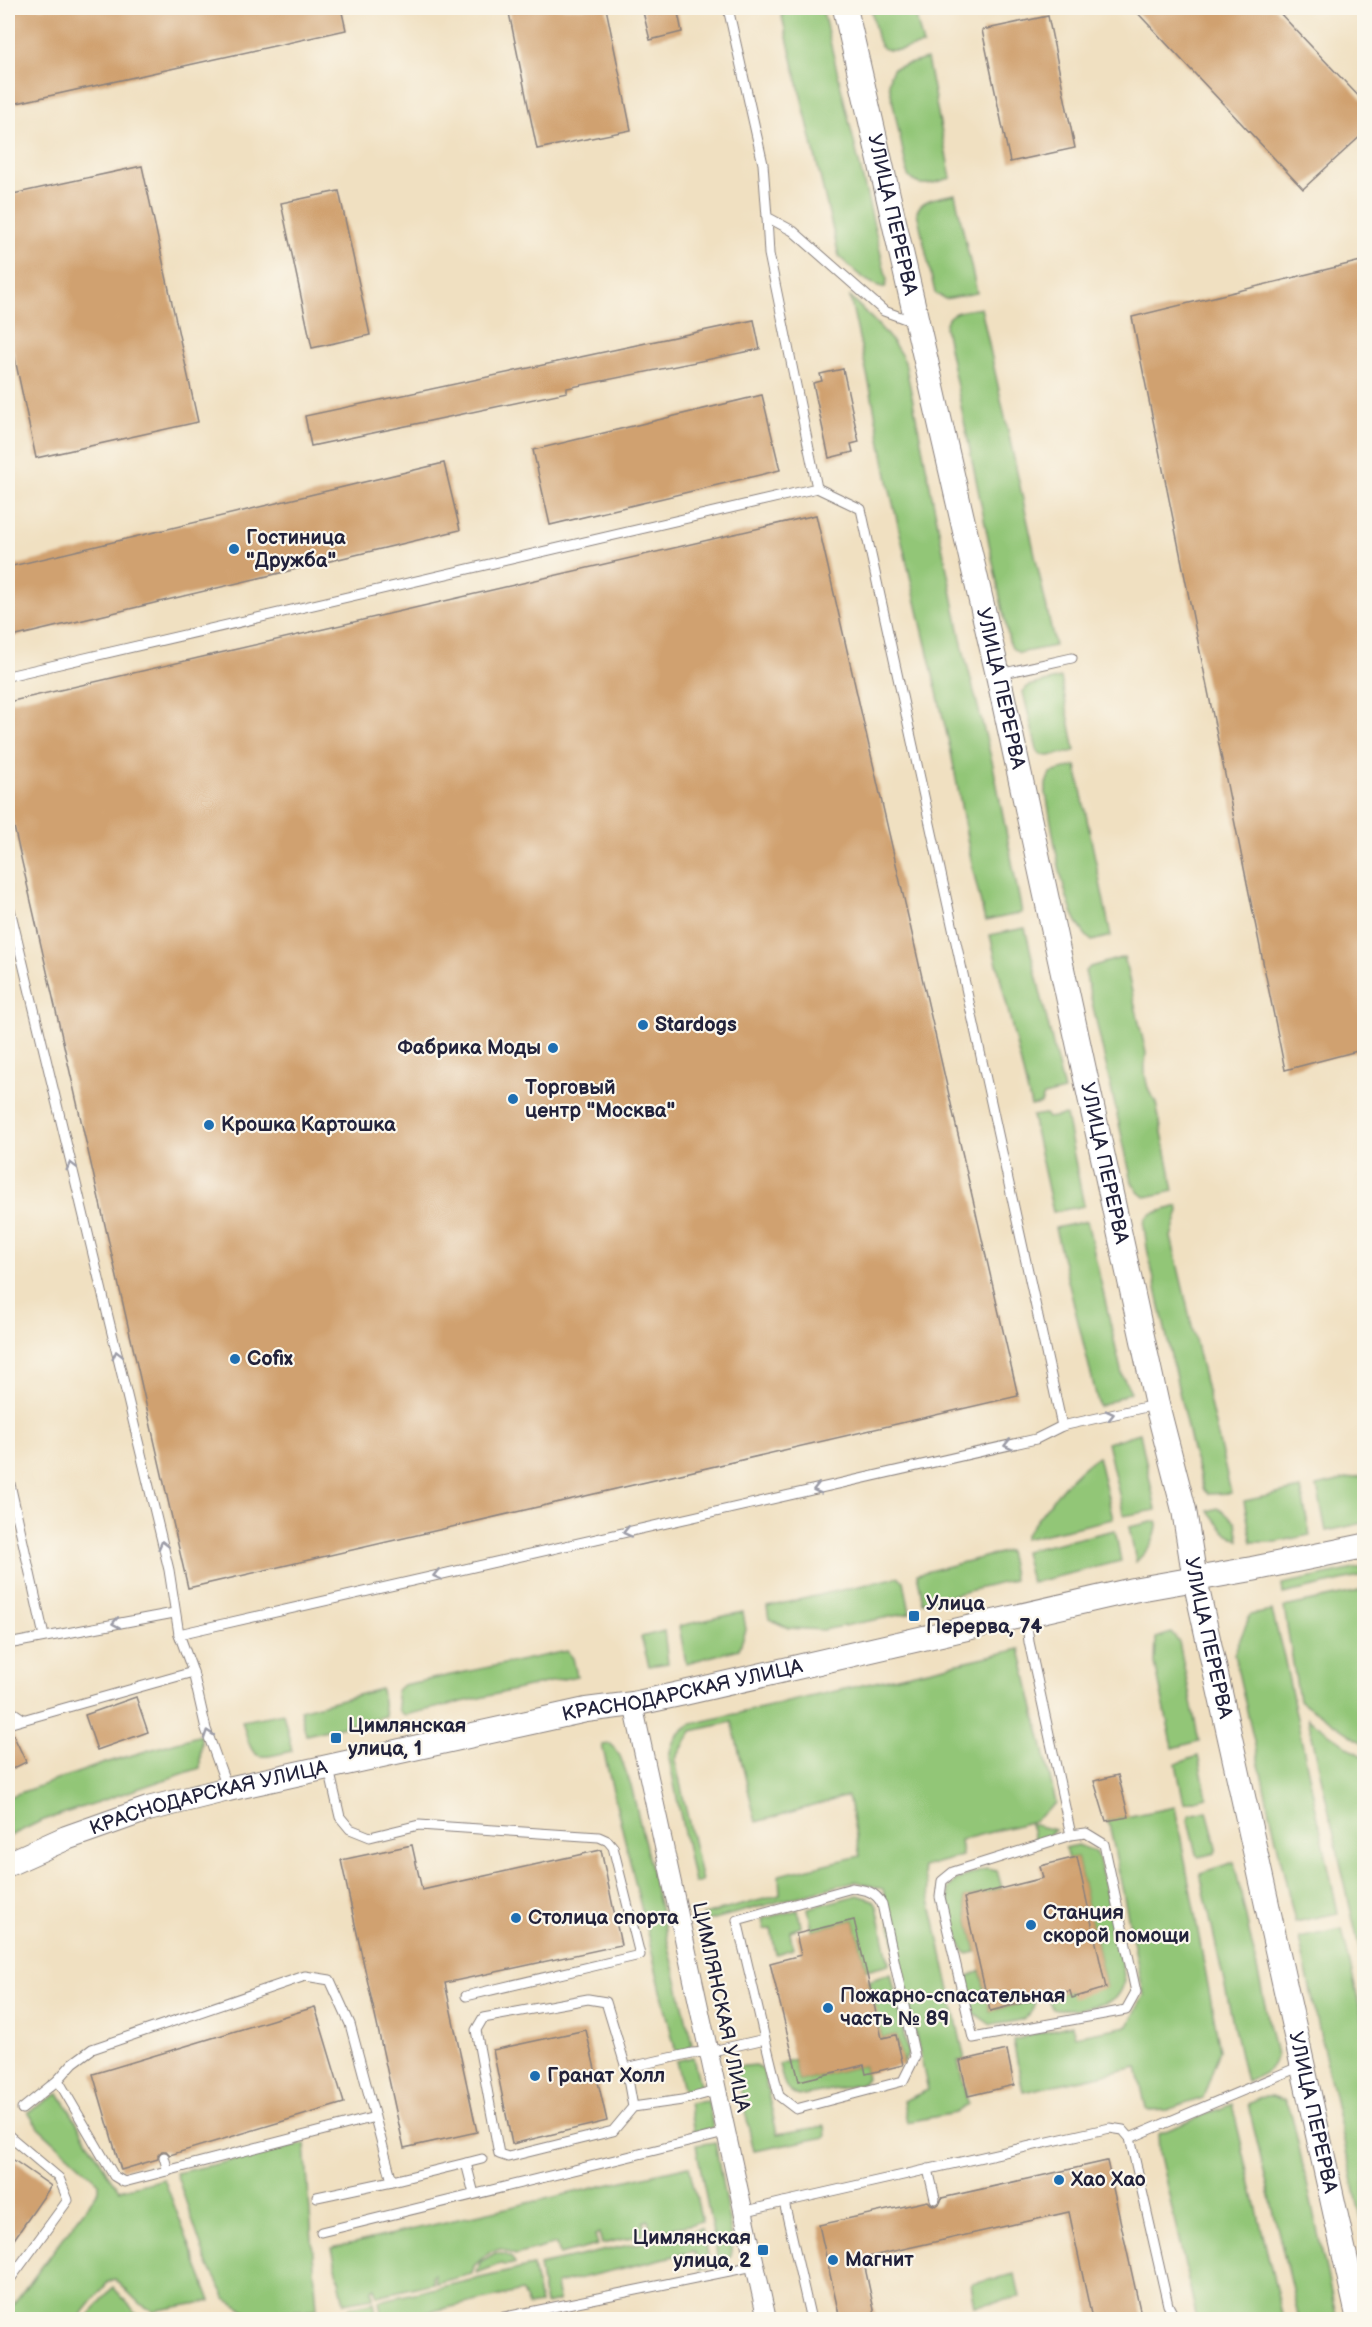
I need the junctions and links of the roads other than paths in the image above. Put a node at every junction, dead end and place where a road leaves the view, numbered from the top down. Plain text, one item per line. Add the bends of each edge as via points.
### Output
1 (728, 8) edge
2 (845, 8) edge
3 (767, 217) junction
4 (917, 323) junction
5 (817, 489) junction
6 (1072, 658) dead end
7 (998, 675) junction
8 (8, 676) edge
9 (8, 902) edge
10 (1157, 1405) junction
11 (1062, 1426) junction
12 (8, 1475) edge
13 (1365, 1546) edge
14 (1195, 1580) junction
15 (174, 1613) junction
16 (1026, 1614) junction
17 (179, 1635) junction
18 (44, 1636) junction
19 (8, 1644) edge
20 (193, 1672) junction
21 (633, 1704) junction
22 (8, 1709) edge
23 (23, 1719) junction
24 (8, 1724) edge
25 (328, 1767) junction
26 (228, 1789) junction
27 (1071, 1835) junction
28 (8, 1864) edge
29 (466, 1996) dead end
30 (765, 2039) junction
31 (708, 2052) junction
32 (1303, 2065) junction
33 (626, 2068) junction
34 (58, 2080) junction
35 (716, 2091) junction
36 (633, 2107) junction
37 (22, 2109) dead end
38 (375, 2117) junction
39 (725, 2133) junction
40 (8, 2135) edge
41 (1130, 2138) junction
42 (164, 2157) dead end
43 (482, 2159) dead end
44 (466, 2163) junction
45 (928, 2169) junction
46 (168, 2170) junction
47 (392, 2181) junction
48 (474, 2194) junction
49 (317, 2197) dead end
50 (935, 2199) dead end
51 (784, 2202) junction
52 (742, 2212) junction
53 (321, 2232) dead end
54 (754, 2266) junction
55 (8, 2282) edge
56 (490, 2319) edge
57 (767, 2319) edge
58 (810, 2319) edge
59 (1176, 2319) edge
60 (1359, 2319) edge

1 - 3 lane via 763,164
2 - 4 street, УЛИЦА ПЕРЕРВА
3 - 4 lane via 793,231 884,311
3 - 5 lane via 769,254
4 - 7 street, УЛИЦА ПЕРЕРВА
5 - 8 lane
5 - 11 lane via 861,509
6 - 7 lane
7 - 10 street, УЛИЦА ПЕРЕРВА
15 -> 9 lane via 169,1570
11 -> 10 lane
10 - 14 street, УЛИЦА ПЕРЕРВА via 1184,1510
11 -> 17 lane via 1036,1439
12 - 18 lane
13 - 14 street, КРАСНОДАРСКАЯ УЛИЦА
14 - 16 street, КРАСНОДАРСКАЯ УЛИЦА
14 - 32 street, УЛИЦА ПЕРЕРВА
15 - 17 lane
15 -> 18 lane
16 - 21 street, КРАСНОДАРСКАЯ УЛИЦА
16 - 27 lane
17 - 20 lane
18 - 19 lane
20 - 23 lane
26 -> 20 lane via 206,1729
21 - 25 street, КРАСНОДАРСКАЯ УЛИЦА via 586,1710
21 - 31 street, ЦИМЛЯНСКАЯ УЛИЦА
22 - 23 lane
23 - 24 lane
25 - 26 street, КРАСНОДАРСКАЯ УЛИЦА
25 - 29 lane via 340,1817 350,1829 370,1837 419,1825 599,1837 613,1847 640,1955
26 - 28 street, КРАСНОДАРСКАЯ УЛИЦА via 148,1809
27 - 27 lane via 953,1872 942,1881 940,1897 973,2038 1126,2010 1136,1992 1104,1844 1086,1833
30 - 30 lane via 778,2097 796,2109 903,2081 915,2057 877,1895 852,1888 737,1920
30 - 31 lane
31 - 33 lane
31 - 35 street, ЦИМЛЯНСКАЯ УЛИЦА
32 - 41 lane
32 - 60 street, УЛИЦА ПЕРЕРВА
33 - 36 lane
33 - 36 lane via 606,2002 588,1999 483,2018 476,2030 499,2154 508,2157 613,2132
34 - 37 lane
34 - 38 lane via 92,2049 305,1976 330,1980 337,1991
34 - 46 lane via 114,2176 124,2182
35 - 36 lane
35 - 39 street, ЦИМЛЯНСКАЯ УЛИЦА
38 - 46 lane
38 - 47 lane
39 - 48 lane
39 - 52 street, ЦИМЛЯНСКАЯ УЛИЦА
40 - 55 lane via 59,2178 68,2200
41 - 45 lane via 1123,2130 1110,2128
41 - 59 lane via 1168,2305
42 - 46 lane
43 - 44 lane
44 - 47 lane
44 - 48 lane
45 - 50 lane
45 - 51 lane
47 - 49 lane
48 - 53 lane
51 - 52 lane
51 - 58 lane
52 - 54 street, ЦИМЛЯНСКАЯ УЛИЦА
54 - 56 lane
54 - 57 street, ЦИМЛЯНСКАЯ УЛИЦА

